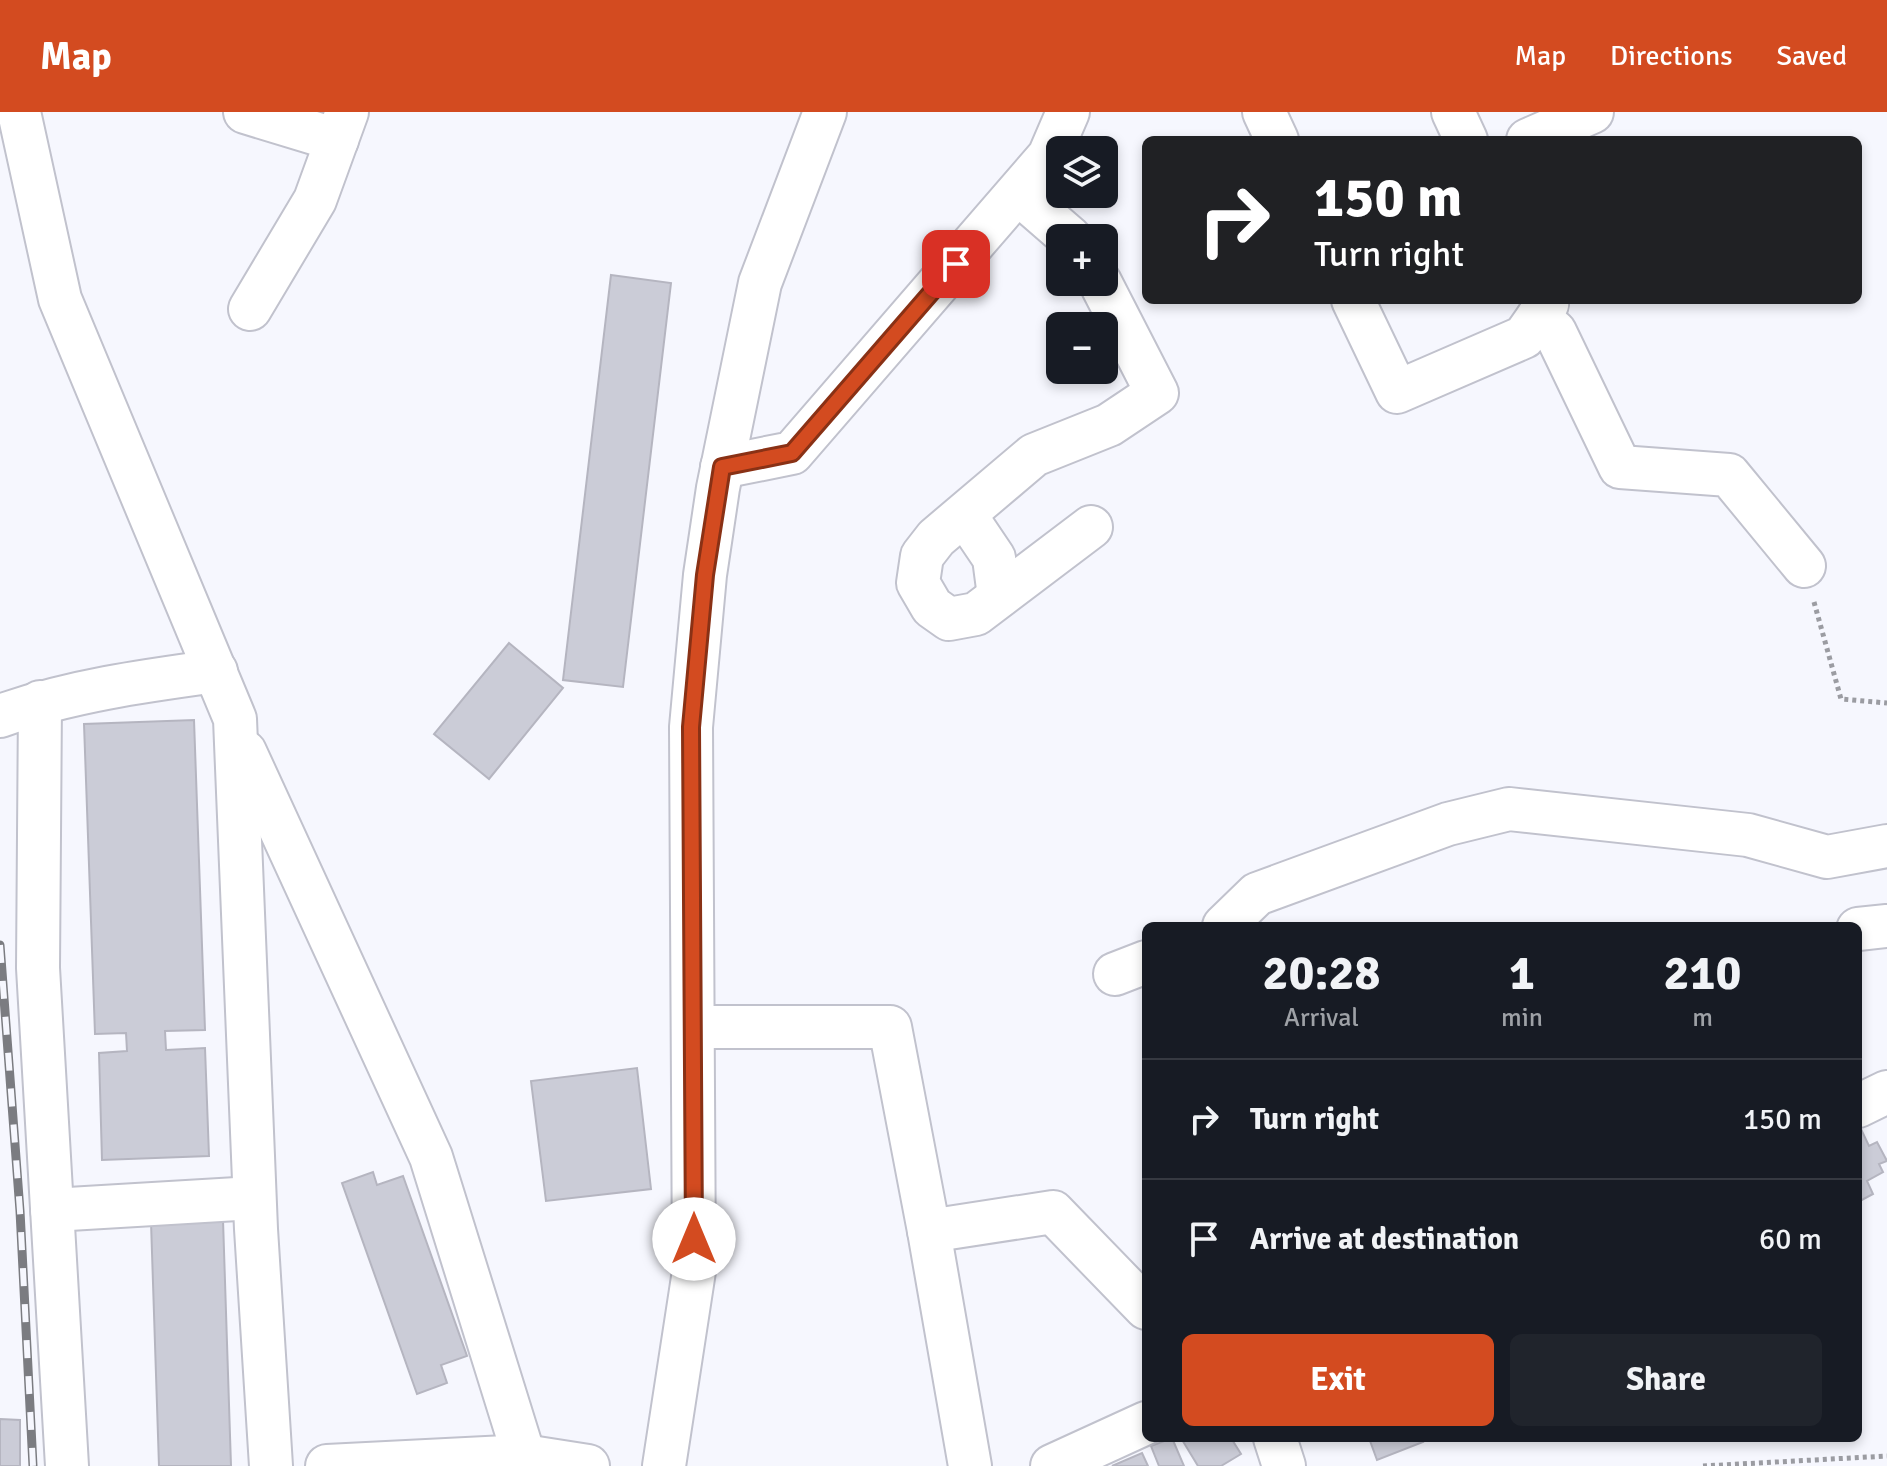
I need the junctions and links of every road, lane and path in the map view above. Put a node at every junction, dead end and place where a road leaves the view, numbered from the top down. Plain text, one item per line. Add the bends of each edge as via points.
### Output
1 (19, 112) edge
2 (245, 112) edge
3 (825, 112) edge
4 (1068, 112) edge
5 (1264, 112) edge
6 (1453, 112) edge
7 (1592, 112) edge
8 (342, 126) edge
9 (1275, 136) edge
10 (1464, 136) edge
11 (1537, 136) edge
12 (1018, 193) junction
13 (1054, 224) edge
14 (1107, 296) edge
15 (1355, 304) edge
16 (1542, 308) edge
17 (250, 309) dead end
18 (722, 467) junction
19 (965, 515) junction
20 (1091, 527) dead end
21 (1804, 566) joint
22 (999, 596) junction
23 (216, 671) junction
24 (40, 702) junction
25 (1887, 703) edge
26 (0, 716) edge
27 (236, 732) junction
28 (1887, 846) edge
29 (1228, 922) edge
30 (1887, 926) edge
31 (1862, 929) edge
32 (693, 1027) junction
33 (1887, 1092) edge
34 (1862, 1104) edge
35 (254, 1198) junction
36 (52, 1210) junction
37 (929, 1231) junction
38 (1142, 1304) edge
39 (1142, 1425) edge
40 (1276, 1442) edge
41 (524, 1456) junction
42 (1887, 1456) edge
43 (67, 1466) edge
44 (271, 1466) edge
45 (327, 1466) edge
46 (588, 1466) edge
47 (664, 1466) edge
48 (970, 1466) edge
49 (1052, 1466) edge
50 (1284, 1466) edge
51 (1703, 1466) edge

1 - 23 street via 60,299
2 - 8 street
3 - 18 street via 760,283
4 - 12 street via 1049,156
5 - 9 street
6 - 10 street
7 - 11 street
8 - 17 street via 315,200
12 - 13 street
12 - 18 street via 792,453
14 - 19 street via 1157,393 1109,425 1034,455
15 - 16 street via 1397,392 1524,337
16 - 21 street via 1620,467 1729,475
18 - 32 street via 705,575 691,727
19 - 22 street via 994,558
19 - 22 street via 922,556 918,583 932,607 949,619 976,614
20 - 22 street
21 - 25 path via 1841,699
23 - 24 street
23 - 27 street
24 - 26 street
24 - 36 street via 38,968
27 - 35 street
27 - 41 street via 431,1157
28 - 29 street via 1827,857 1748,835 1509,809 1448,824 1257,894
30 - 31 street
32 - 37 street via 890,1027
32 - 47 street via 694,1271
33 - 34 street
35 - 36 street
35 - 44 street
36 - 43 street
37 - 38 street via 1053,1212
37 - 48 street
39 - 49 street
40 - 50 street
41 - 45 street
41 - 46 street
42 - 51 path

